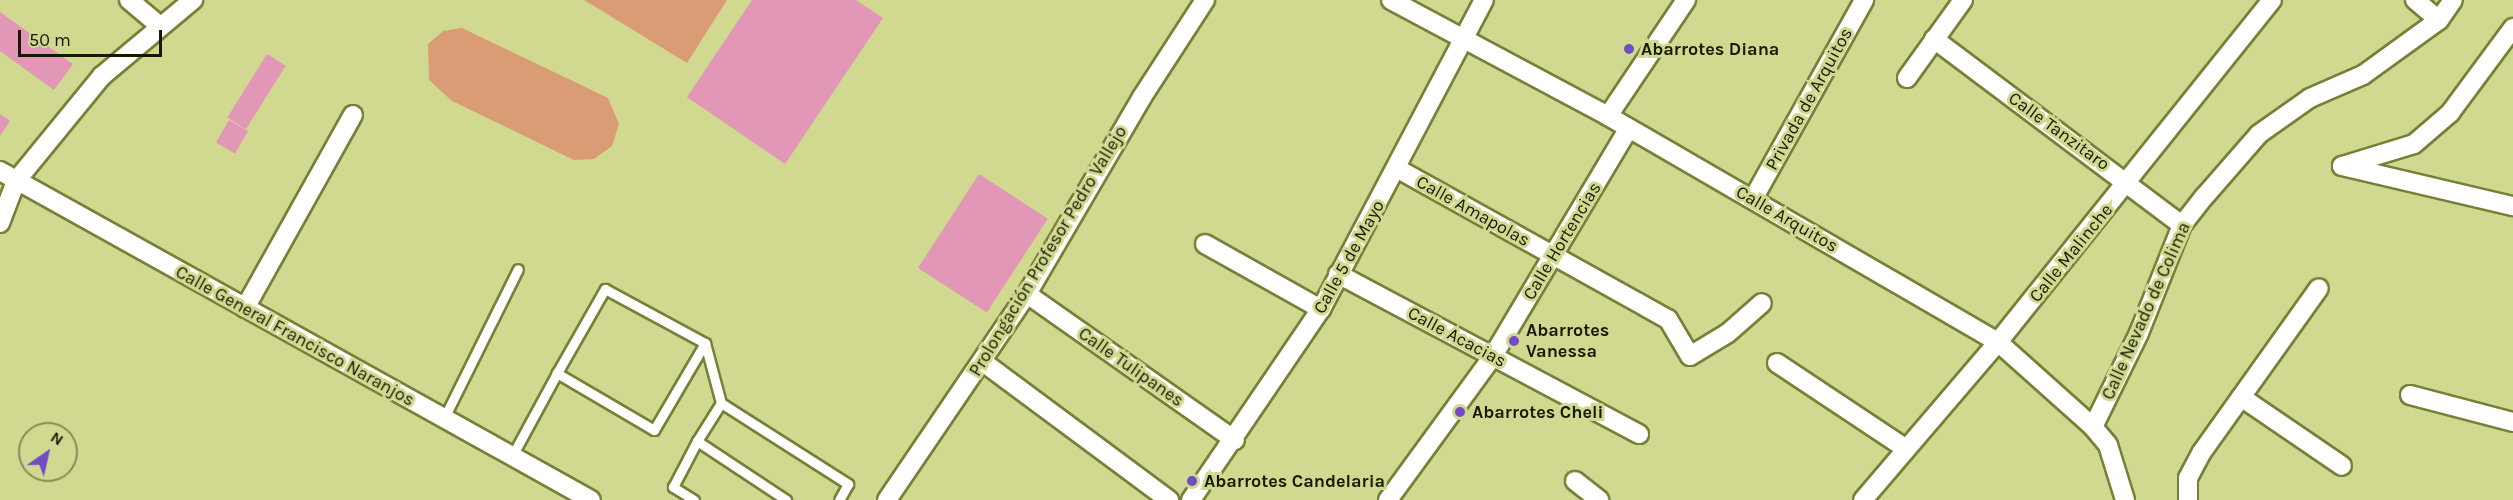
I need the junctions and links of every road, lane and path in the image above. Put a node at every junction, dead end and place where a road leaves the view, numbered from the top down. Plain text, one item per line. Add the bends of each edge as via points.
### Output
1 (129, 0) edge
2 (193, 0) edge
3 (1206, 0) edge
4 (1391, 0) edge
5 (1484, 0) edge
6 (1686, 0) edge
7 (1864, 0) edge
8 (1963, 0) edge
9 (2272, 0) edge
10 (2415, 0) edge
11 (2453, 0) edge
12 (2439, 20) junction
13 (159, 25) junction
14 (2513, 28) edge
15 (1465, 39) junction
16 (1934, 39) junction
17 (1907, 78) dead end
18 (353, 115) dead end
19 (1608, 116) junction
20 (1629, 128) junction
21 (1398, 169) junction
22 (0, 171) edge
23 (16, 181) junction
24 (2129, 182) junction
25 (1753, 199) junction
26 (2513, 206) edge
27 (0, 223) edge
28 (2182, 225) junction
29 (1205, 244) dead end
30 (1554, 256) junction
31 (518, 269) dead end
32 (1338, 274) junction
33 (2319, 288) dead end
34 (1027, 294) junction
35 (1762, 303) dead end
36 (244, 308) junction
37 (1321, 309) junction
38 (1998, 342) junction
39 (705, 343) junction
40 (1493, 356) junction
41 (983, 362) junction
42 (1777, 363) dead end
43 (557, 373) junction
44 (2410, 395) dead end
45 (2241, 397) junction
46 (721, 403) junction
47 (444, 418) junction
48 (2513, 422) edge
49 (2093, 427) junction
50 (1639, 434) dead end
51 (1235, 440) junction
52 (697, 441) junction
53 (1905, 448) junction
54 (512, 456) junction
55 (2342, 466) dead end
56 (1575, 481) dead end
57 (892, 498) edge
58 (591, 500) edge
59 (694, 500) edge
60 (786, 500) edge
61 (839, 500) edge
62 (1169, 500) edge
63 (1191, 500) edge
64 (1388, 500) edge
65 (1599, 500) edge
66 (1863, 500) edge
67 (2125, 500) edge
68 (2188, 500) edge

1 - 13 street
2 - 13 street
3 - 34 street, Prolongación Profesor Pedro Vallejo via 1142,97
4 - 15 street, Calle Arquitos
5 - 15 street, Calle 5 de Mayo
6 - 19 street
7 - 25 street, Privada de Arquitos
8 - 16 street
9 - 24 street, Calle Malinche
10 - 12 street
11 - 12 street, Calle Nevado de Colima
12 - 28 street, Calle Nevado de Colima via 2364,75 2310,98 2259,134
13 - 23 street via 102,76
14 - 26 street via 2450,113 2414,144 2342,166
15 - 19 street, Calle Arquitos
15 - 21 street, Calle 5 de Mayo
16 - 17 street
16 - 24 street, Calle Tanzitaro
18 - 36 street
19 - 20 street, Calle Arquitos
20 - 25 street, Calle Arquitos
20 - 30 street, Calle Hortencias
21 - 30 street, Calle Amapolas
21 - 32 street, Calle 5 de Mayo
22 - 23 street, Calle General Francisco Naranjos
23 - 27 street
23 - 36 street, Calle General Francisco Naranjos
24 - 28 street, Calle Tanzitaro
24 - 38 street, Calle Malinche
25 - 38 street, Calle Arquitos
28 - 49 street, Calle Nevado de Colima via 2139,333
29 - 37 street
30 - 35 street, Calle Amapolas via 1668,319 1690,356 1728,333
30 - 40 street, Calle Hortencias
31 - 47 lane
32 - 37 street, Calle 5 de Mayo
32 - 40 street, Calle Acacias
33 - 45 street
34 - 41 street, Prolongación Profesor Pedro Vallejo
34 - 51 street, Calle Tulipanes
36 - 47 street, Calle General Francisco Naranjos
37 - 51 street, Calle 5 de Mayo
38 - 49 street, Calle Arquitos
38 - 53 street, Calle Malinche
39 - 43 lane via 605,289
39 - 43 lane via 654,430
39 - 46 lane
40 - 50 street, Calle Acacias
40 - 64 street, Calle Hortencias
41 - 57 street, Prolongación Profesor Pedro Vallejo
41 - 62 street
42 - 53 street
43 - 54 lane
44 - 48 street
45 - 55 street
45 - 68 street via 2188,478
46 - 52 lane
46 - 61 lane via 848,484
47 - 54 street, Calle General Francisco Naranjos
49 - 67 street, Calle Arquitos via 2108,445
51 - 63 street, Calle 5 de Mayo
52 - 59 lane via 672,487
52 - 60 lane
53 - 66 street, Calle Malinche
54 - 58 street, Calle General Francisco Naranjos
56 - 65 street

